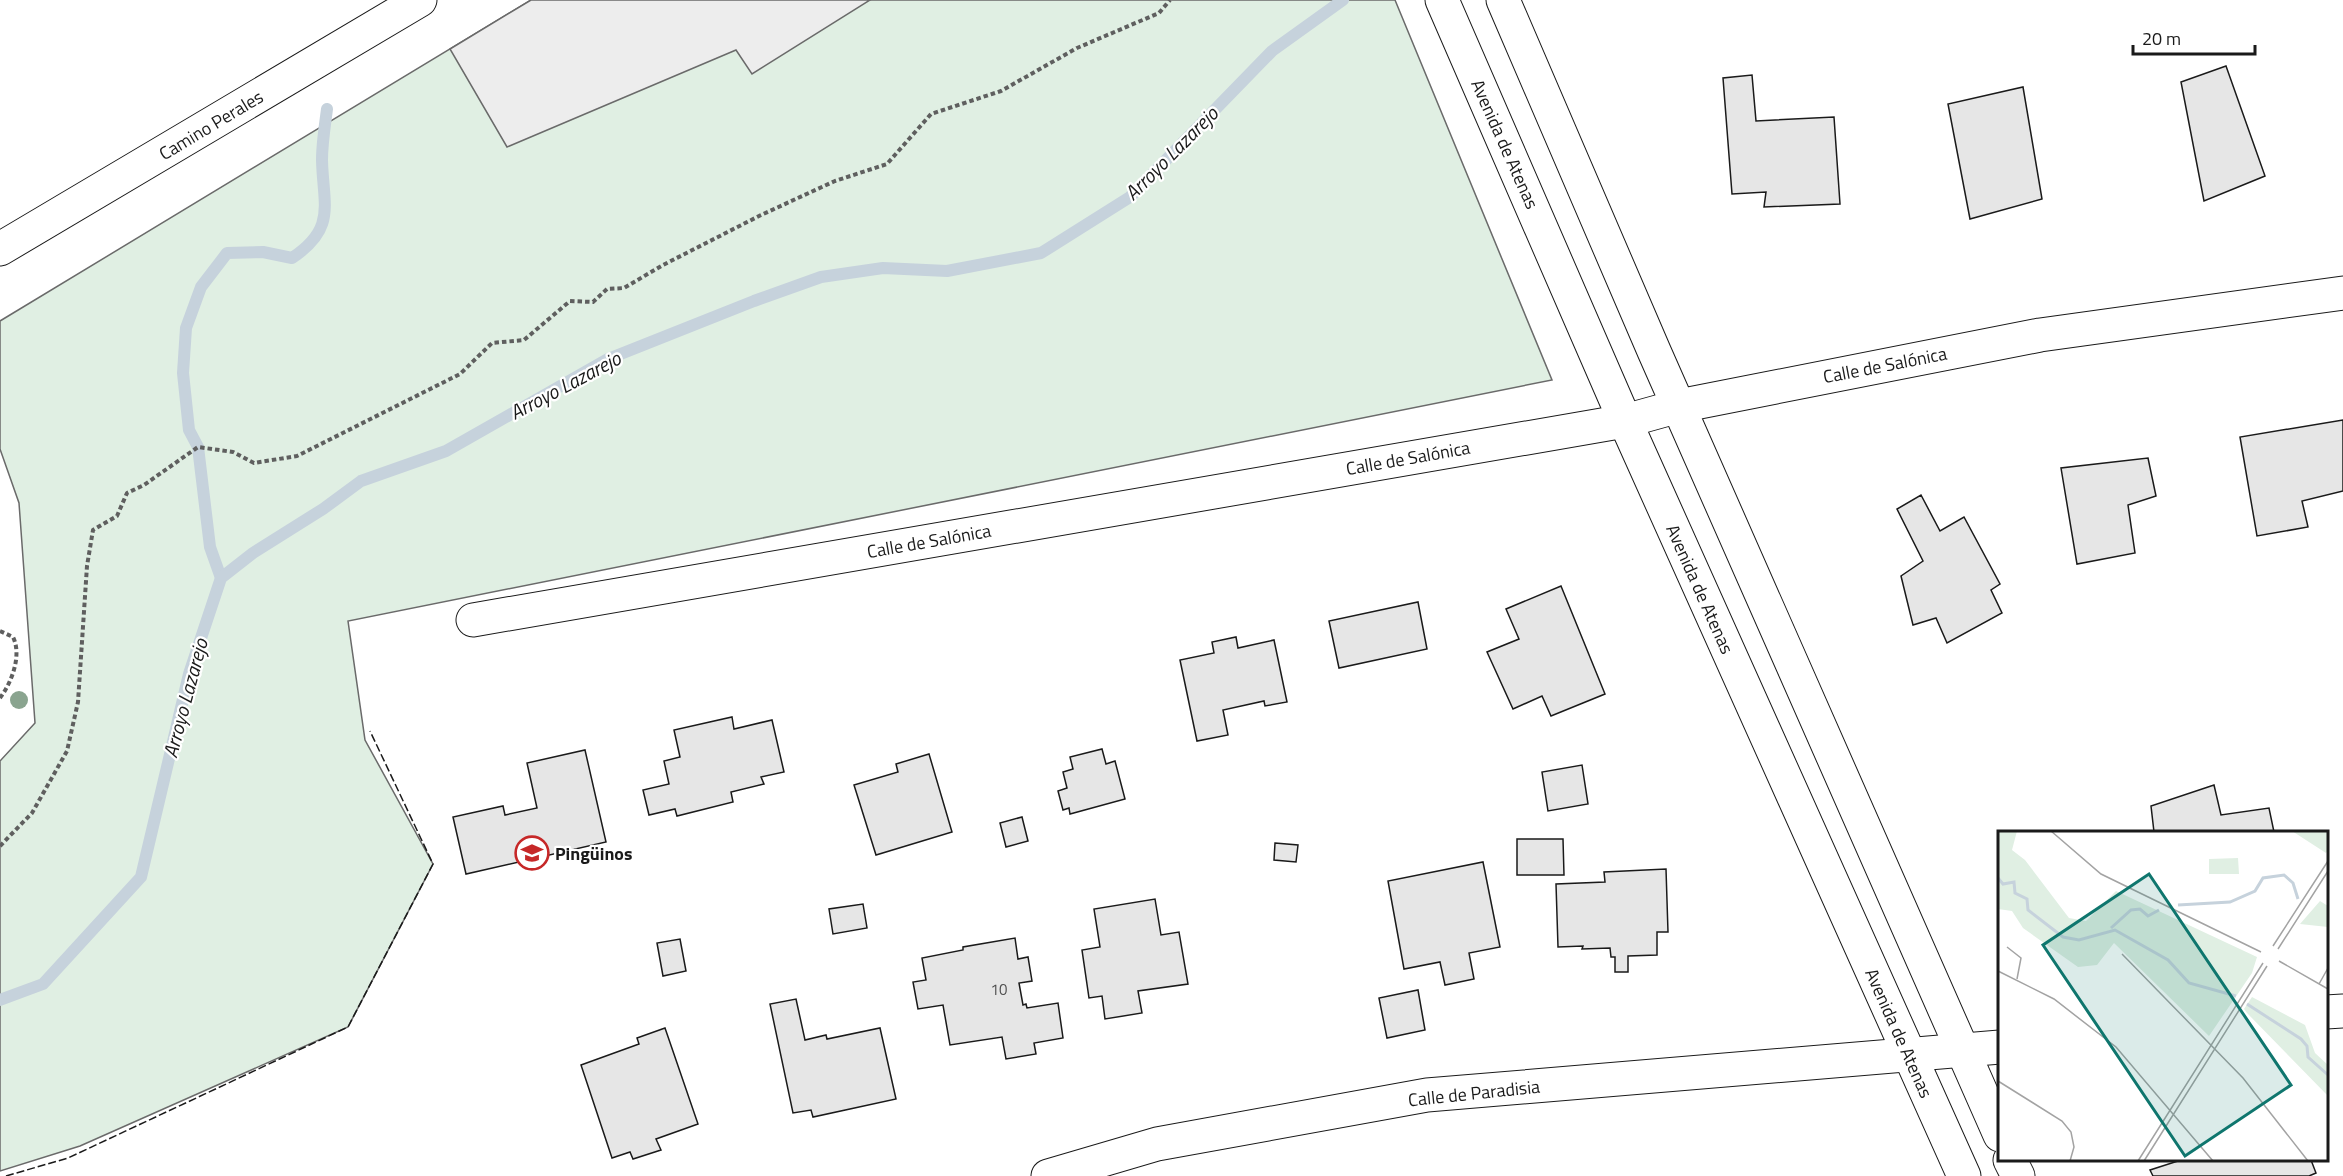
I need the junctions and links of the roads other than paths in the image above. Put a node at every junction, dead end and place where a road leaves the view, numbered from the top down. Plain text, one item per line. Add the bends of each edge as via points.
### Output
1 (420, 0) edge
2 (1442, 0) edge
3 (1503, 0) edge
4 (0, 249) edge
5 (2343, 293) edge
6 (1679, 406) junction
7 (1625, 420) junction
8 (473, 620) dead end
9 (2343, 1011) edge
10 (2328, 1012) edge
11 (1998, 1047) edge
12 (1963, 1051) junction
13 (1908, 1053) junction
14 (1998, 1130) edge
15 (2010, 1161) edge
16 (1048, 1176) edge
17 (1964, 1176) edge
18 (2018, 1176) edge

1 - 4 street, Camino Perales
2 - 7 street, Avenida de Atenas
3 - 6 street
5 - 6 street, Calle de Salónica via 2040,335
6 - 7 street, Calle de Salónica
6 - 12 street
7 - 8 street, Calle de Salónica
7 - 13 street, Avenida de Atenas
9 - 10 street
11 - 12 street, Calle de Paradisia
12 - 13 street, Calle de Paradisia
12 - 14 street
13 - 16 street, Calle de Paradisia via 1427,1095 1157,1144
13 - 17 street, Avenida de Atenas
15 - 18 street

